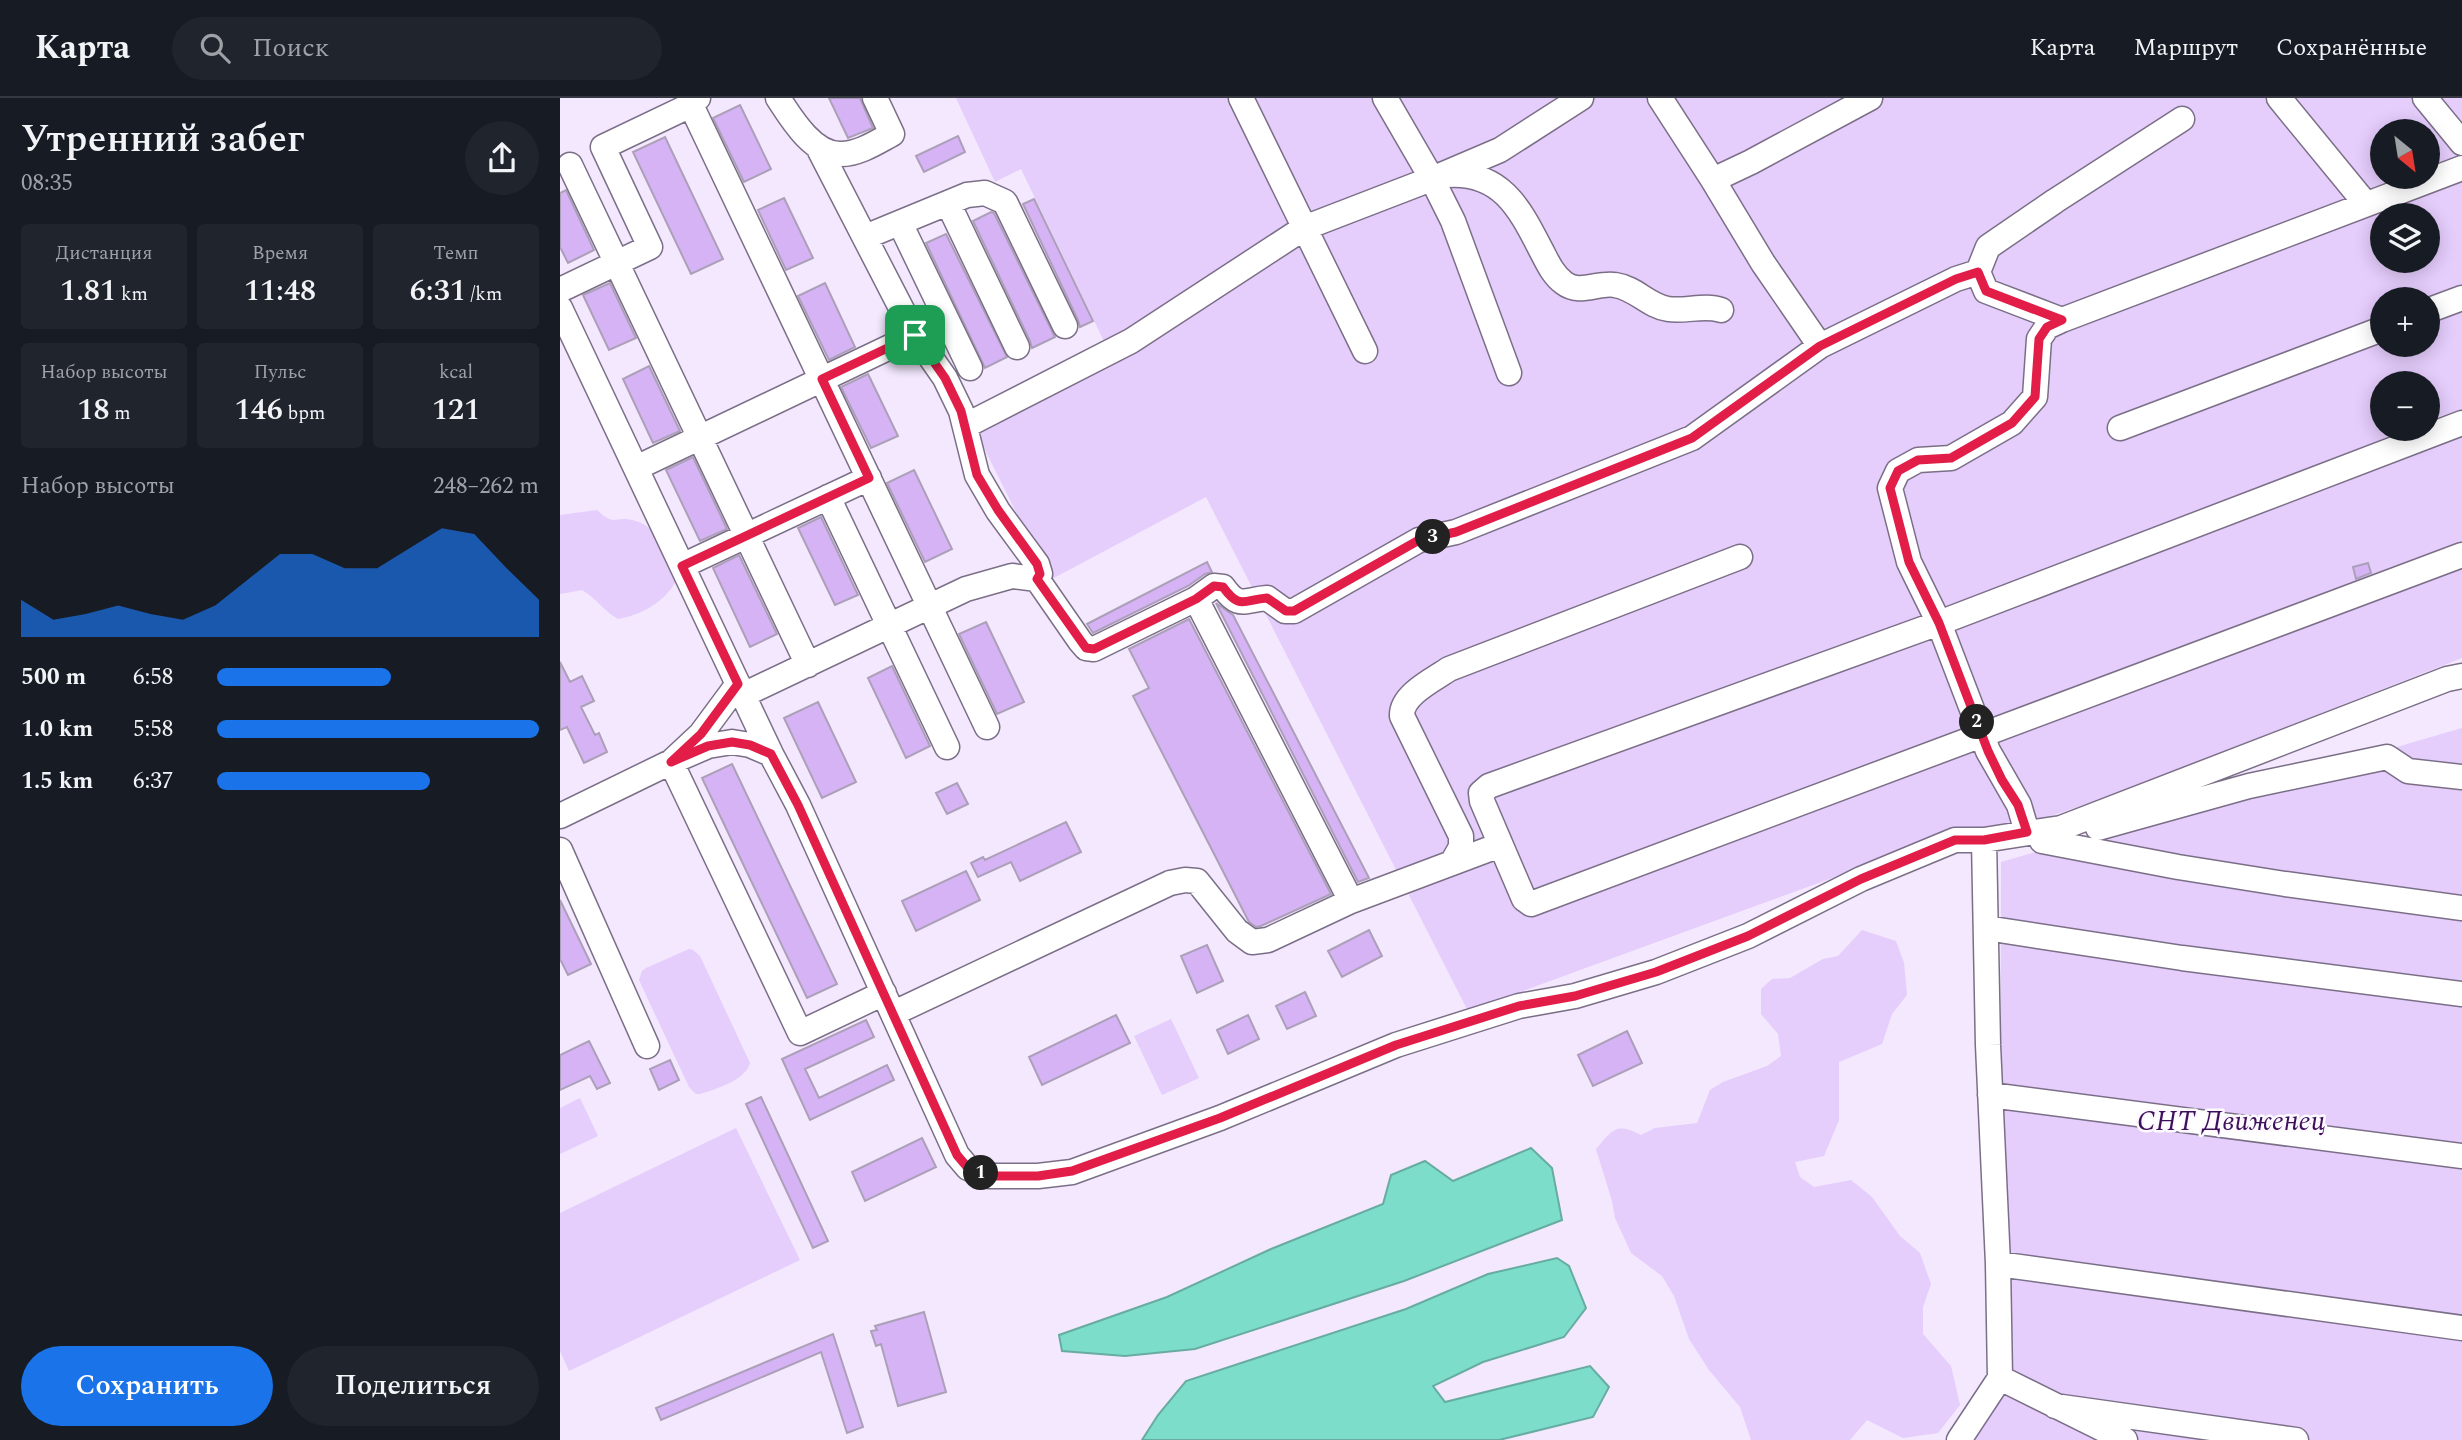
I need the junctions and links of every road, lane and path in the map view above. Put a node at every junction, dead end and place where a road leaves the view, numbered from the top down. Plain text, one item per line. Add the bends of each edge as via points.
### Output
1 (778, 98) edge
2 (875, 98) edge
3 (1241, 98) edge
4 (1385, 98) edge
5 (1581, 98) edge
6 (1660, 98) edge
7 (1870, 98) edge
8 (2279, 98) edge
9 (2426, 98) edge
10 (694, 101) edge
11 (2182, 119) dead end
12 (2462, 143) edge
13 (818, 147) junction
14 (570, 164) dead end
15 (2462, 168) edge
16 (1436, 177) junction
17 (1713, 180) junction
18 (948, 203) junction
19 (2366, 204) junction
20 (900, 223) junction
21 (1304, 228) junction
22 (865, 237) junction
23 (617, 263) junction
24 (1978, 272) junction
25 (560, 290) edge
26 (2462, 298) edge
27 (2440, 306) edge
28 (560, 308) edge
29 (1721, 310) dead end
30 (2062, 320) junction
31 (1065, 326) dead end
32 (2370, 333) edge
33 (915, 335) junction
34 (1820, 346) junction
35 (1017, 347) dead end
36 (1365, 351) dead end
37 (970, 368) dead end
38 (1509, 373) dead end
39 (822, 379) junction
40 (2462, 423) edge
41 (965, 426) junction
42 (2120, 428) dead end
43 (699, 437) junction
44 (636, 468) junction
45 (869, 478) junction
46 (828, 497) junction
47 (746, 536) junction
48 (2462, 555) edge
49 (1740, 557) dead end
50 (682, 566) junction
51 (1037, 579) junction
52 (1196, 599) junction
53 (930, 606) junction
54 (1939, 623) junction
55 (889, 625) junction
56 (808, 664) junction
57 (2462, 676) edge
58 (741, 690) junction
59 (987, 727) dead end
60 (1982, 735) junction
61 (947, 747) dead end
62 (771, 754) junction
63 (671, 762) junction
64 (2462, 777) edge
65 (560, 816) edge
66 (2035, 836) junction
67 (1500, 845) junction
68 (1984, 846) junction
69 (560, 850) edge
70 (1452, 863) junction
71 (1351, 901) junction
72 (2462, 908) edge
73 (1986, 928) junction
74 (2462, 994) edge
75 (889, 1003) junction
76 (647, 1046) dead end
77 (1990, 1095) junction
78 (2462, 1156) edge
79 (1998, 1264) junction
80 (2462, 1328) edge
81 (2000, 1378) junction
82 (2055, 1406) junction
83 (1959, 1440) edge
84 (2125, 1440) edge
85 (2296, 1440) edge

1 - 13 street
2 - 13 street via 892,134 839,155
3 - 21 street
4 - 16 street
5 - 16 street via 1500,149
6 - 17 street
7 - 17 street
8 - 19 street
9 - 12 street
10 - 23 street via 603,147 650,247
10 - 39 street
11 - 24 street via 1989,247
13 - 22 street
14 - 23 street
15 - 19 street
16 - 21 street
16 - 29 street via 1461,174 1485,180 1505,193 1521,211 1552,272 1566,285 1587,289 1613,284 1635,290 1668,309
16 - 38 street
17 - 34 street
18 - 20 street
18 - 31 street via 985,193 1004,202
18 - 35 street
19 - 30 street
20 - 22 street
20 - 37 street
21 - 36 street
21 - 41 street via 1130,341
22 - 33 street
23 - 25 street
23 - 43 street
24 - 30 street via 1986,291
24 - 34 street
26 - 27 street
28 - 44 street
30 - 54 street via 2047,327 2039,339 2035,397 2012,423 1951,458 1918,460 1898,471 1890,488 1909,562
32 - 42 street
33 - 39 street
33 - 41 street via 945,378
34 - 52 street via 1692,438 1456,532 1419,540 1294,611 1267,598 1240,603 1223,587 1214,586
39 - 43 street
39 - 45 street
40 - 54 street
41 - 51 street via 977,475 1037,564
43 - 44 street
43 - 47 street
44 - 50 street
45 - 46 street
45 - 53 street
46 - 47 street
46 - 55 street
47 - 50 street
47 - 56 street
48 - 60 street
49 - 70 street via 1449,669 1408,699 1401,708 1402,716 1461,836
50 - 58 street
51 - 52 street via 1086,648 1094,649
51 - 53 street via 1012,576 966,589
52 - 71 street
53 - 55 street
53 - 59 street
54 - 60 street
54 - 67 street via 1489,786 1481,793 1482,801
55 - 56 street
55 - 61 street
56 - 58 street
57 - 66 street
58 - 62 street
58 - 63 street
60 - 66 street
60 - 67 street via 1531,904 1524,899
62 - 63 street via 732,742 708,746
62 - 75 street
63 - 65 street
63 - 75 street via 800,1033
64 - 66 street via 2408,771 2387,757 2249,786 2076,835
66 - 68 street
66 - 72 street via 2245,878
67 - 70 street
68 - 73 street
68 - 75 street via 1955,840 1861,879 1748,936 1656,972 1575,996 1519,1006 1396,1045 1220,1118 1072,1171 1038,1176 989,1176 968,1168 957,1155
69 - 76 street
70 - 71 street
71 - 75 street via 1268,940 1252,942 1237,931 1197,881 1170,883
73 - 74 street
73 - 77 street
77 - 78 street
77 - 79 street
79 - 80 street
79 - 81 street
81 - 82 street
81 - 83 street
82 - 84 street
82 - 85 street

